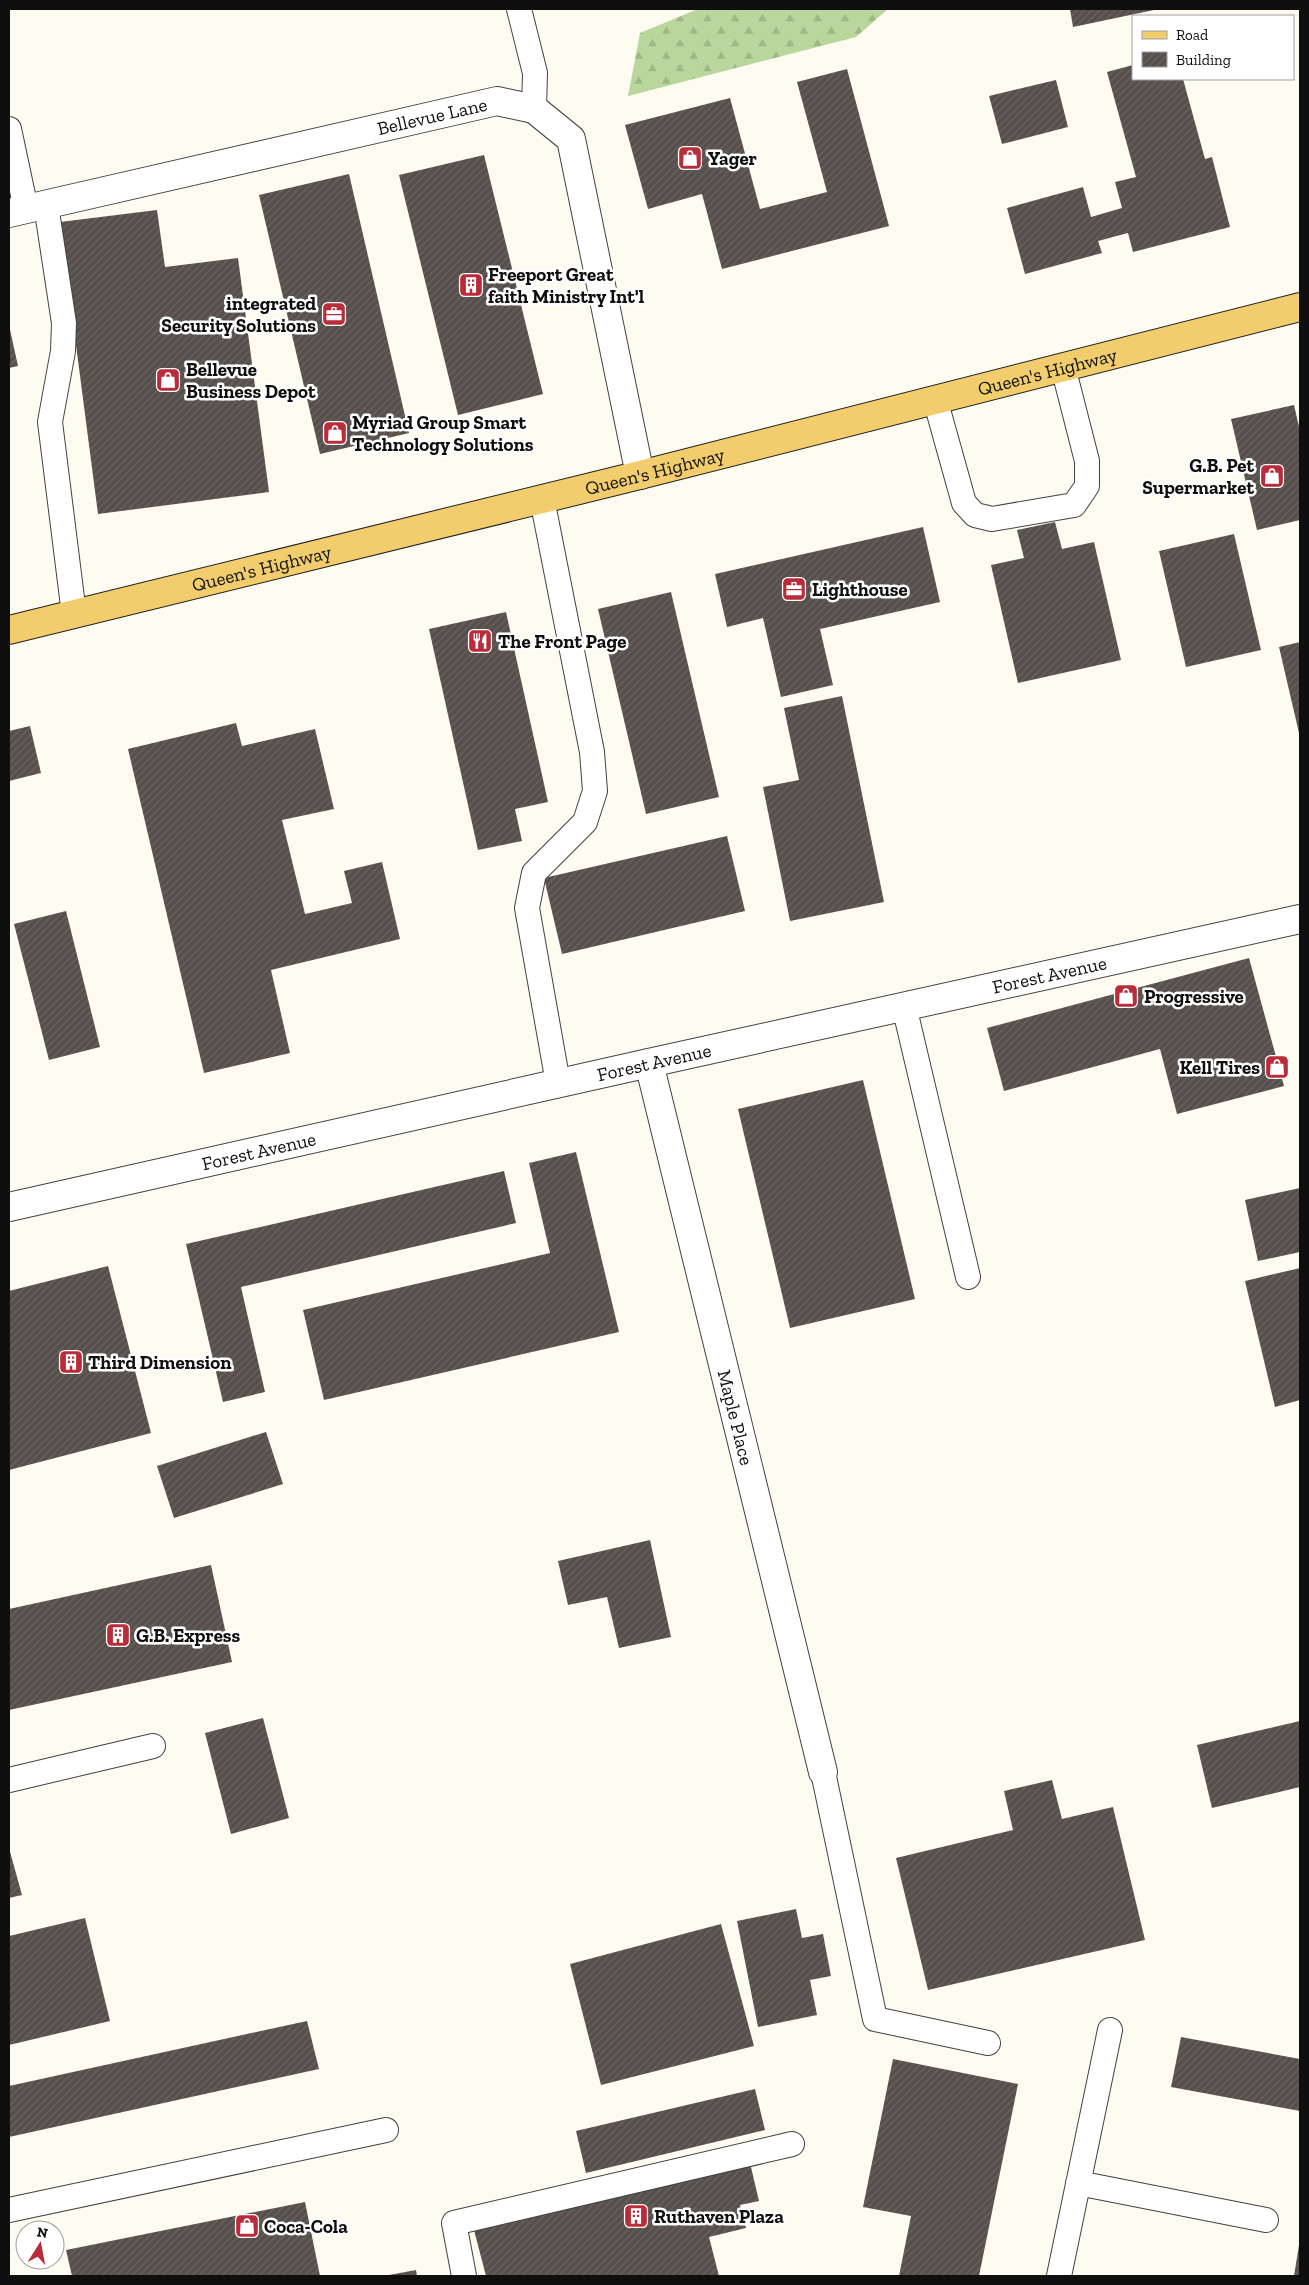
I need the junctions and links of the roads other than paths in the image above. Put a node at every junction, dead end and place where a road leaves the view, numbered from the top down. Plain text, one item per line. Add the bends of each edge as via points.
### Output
1 (519, 9) edge
2 (534, 108) junction
3 (9, 129) edge
4 (27, 209) edge
5 (1300, 307) edge
6 (1063, 367) junction
7 (935, 399) junction
8 (640, 475) junction
9 (542, 499) junction
10 (74, 614) junction
11 (9, 630) edge
12 (1300, 919) edge
13 (904, 1006) junction
14 (648, 1063) junction
15 (558, 1083) junction
16 (9, 1207) edge
17 (968, 1277) dead end
18 (153, 1746) dead end
19 (823, 1772) joint
20 (9, 1780) edge
21 (1110, 2030) dead end
22 (988, 2043) dead end
23 (386, 2130) dead end
24 (792, 2144) dead end
25 (1078, 2183) junction
26 (9, 2210) edge
27 (1266, 2220) dead end
28 (464, 2276) edge
29 (1058, 2276) edge

1 - 2 lane via 535,73
2 - 4 street, Bellevue Lane via 497,101
2 - 8 street, Bellevue Lane via 571,139
3 - 4 lane
4 - 10 lane via 64,323 63,351 50,422
5 - 6 main road, Queen's Highway
6 - 7 main road, Queen's Highway
6 - 7 lane via 1087,460 1086,486 1074,505 992,519 975,515 964,503
7 - 8 main road, Queen's Highway
8 - 9 main road, Queen's Highway
9 - 10 main road, Queen's Highway
9 - 15 lane via 592,752 595,790 585,822 534,873 527,908
10 - 11 main road, Queen's Highway
12 - 13 street, Forest Avenue
13 - 14 street, Forest Avenue
13 - 17 lane
14 - 15 street, Forest Avenue
14 - 19 street, Maple Place
15 - 16 street, Forest Avenue
18 - 20 lane
19 - 22 lane via 875,2019
21 - 25 lane
23 - 26 lane
24 - 28 lane via 454,2223
25 - 27 lane
25 - 29 lane

